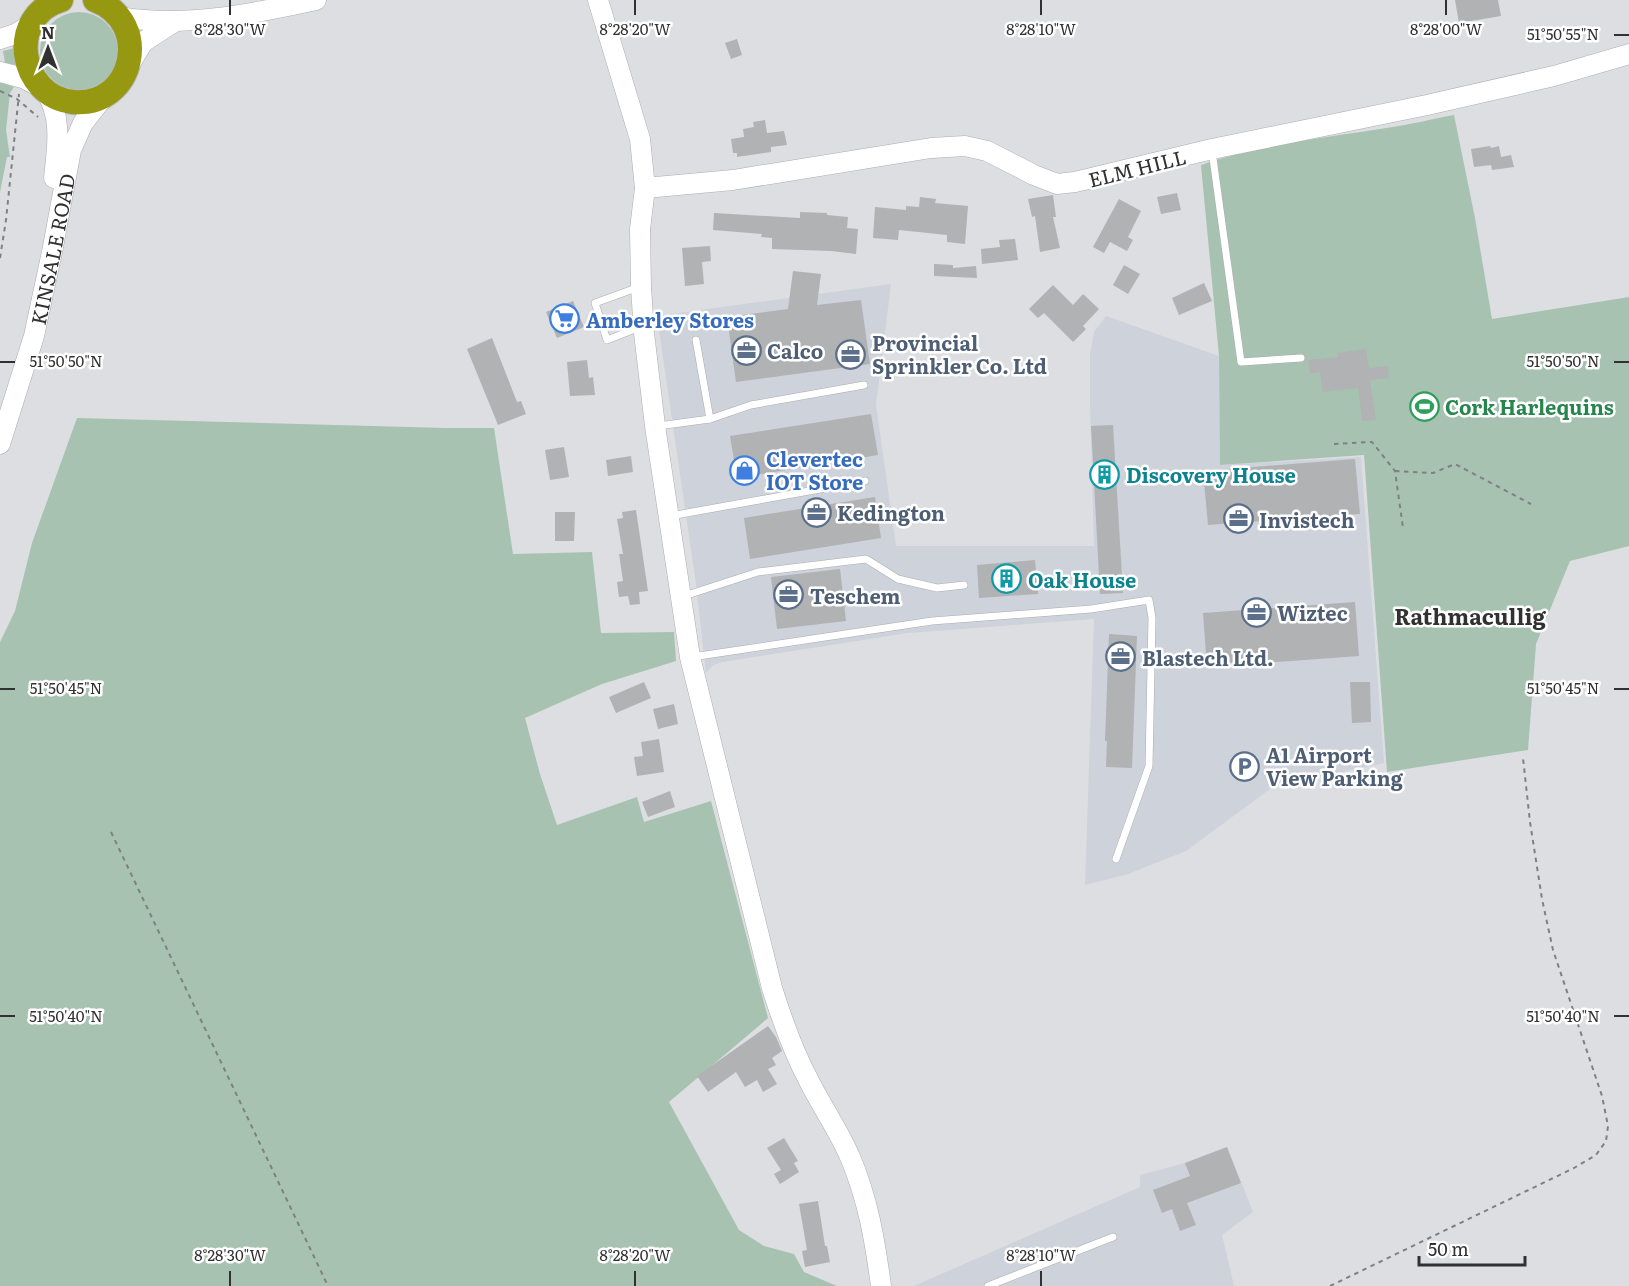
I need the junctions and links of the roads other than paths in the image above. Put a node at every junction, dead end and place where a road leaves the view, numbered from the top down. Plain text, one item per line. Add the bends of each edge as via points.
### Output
1 (316, 0) edge
2 (598, 0) edge
3 (110, 7) edge
4 (46, 8) edge
5 (174, 21) junction
6 (0, 39) edge
7 (1629, 54) edge
8 (127, 70) junction
9 (0, 72) edge
10 (37, 86) junction
11 (105, 94) junction
12 (1212, 149) junction
13 (645, 188) junction
14 (641, 287) junction
15 (644, 326) junction
16 (696, 340) dead end
17 (1301, 358) dead end
18 (864, 385) dead end
19 (0, 405) edge
20 (710, 420) junction
21 (655, 426) junction
22 (0, 444) edge
23 (865, 481) dead end
24 (669, 517) junction
25 (964, 585) dead end
26 (682, 597) junction
27 (690, 657) junction
28 (1116, 859) dead end
29 (1113, 1237) dead end
30 (881, 1286) edge
31 (988, 1286) edge

1 - 5 street via 223,17
2 - 13 street via 640,139
3 - 5 street via 134,20
3 - 8 highway via 127,29
4 - 6 street via 15,33
4 - 10 highway via 27,37 25,51
5 - 8 street via 143,42
7 - 12 street, ELM HILL via 1534,81
8 - 11 highway
9 - 10 street
10 - 11 highway via 59,99 75,102 91,101
10 - 19 street, KINSALE ROAD via 54,106 58,144 31,294
11 - 22 street, KINSALE ROAD via 83,123 71,150 34,336
12 - 13 street, ELM HILL via 1057,184 987,151 965,146 733,180
12 - 17 lane via 1241,362
13 - 14 street via 640,229
14 - 15 street
14 - 15 lane via 595,303 607,340
15 - 21 street
16 - 20 lane
18 - 20 lane via 751,405
20 - 21 lane
21 - 24 street
23 - 24 lane
24 - 26 street
25 - 26 lane via 936,588 898,579 866,560 758,572
26 - 27 street
27 - 28 lane via 932,621 1091,609 1149,600 1149,766
27 - 30 street via 772,988 786,1032 850,1156 865,1195
29 - 31 lane

